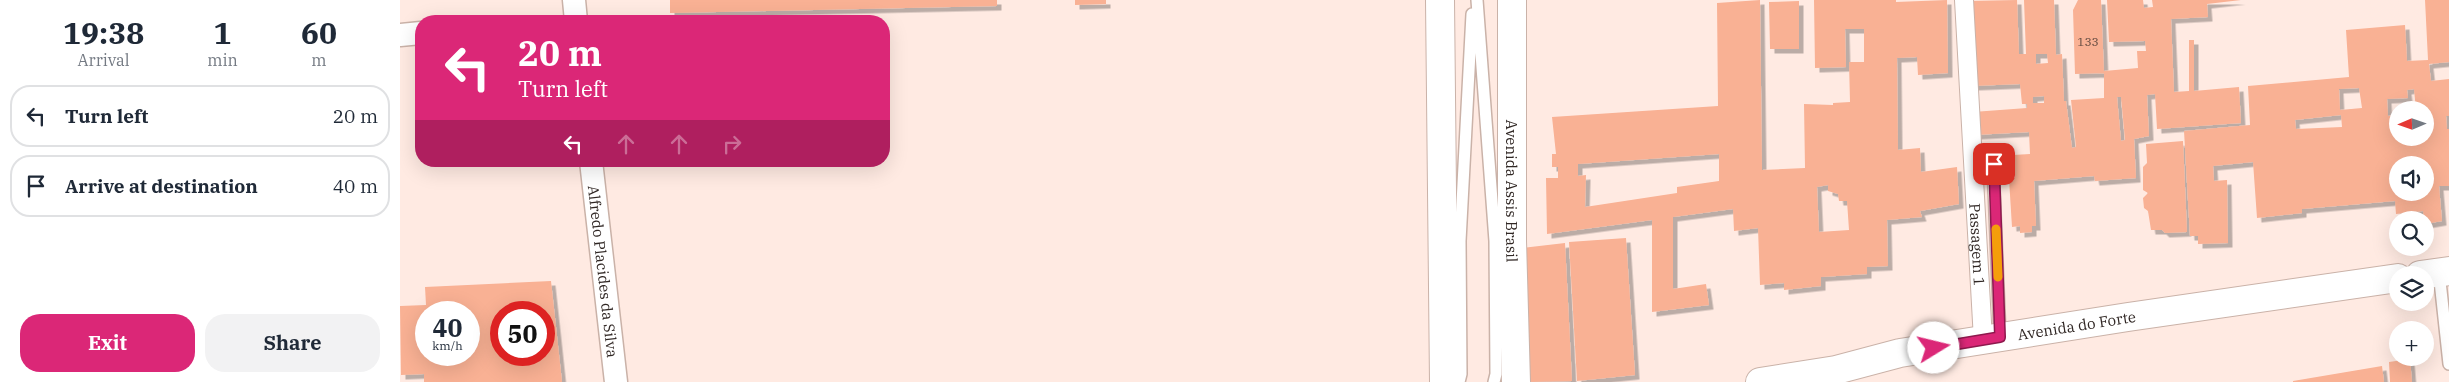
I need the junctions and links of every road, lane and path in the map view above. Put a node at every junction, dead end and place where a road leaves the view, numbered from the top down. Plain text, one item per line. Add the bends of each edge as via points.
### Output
1 (1440, 0) edge
2 (1473, 0) edge
3 (1477, 0) edge
4 (1512, 0) edge
5 (1964, 0) edge
6 (415, 34) edge
7 (400, 35) edge
8 (1994, 164) dead end
9 (593, 167) edge
10 (2436, 273) edge
11 (2389, 279) edge
12 (1991, 338) junction
13 (2449, 364) edge
14 (1457, 380) edge
15 (1501, 380) edge
16 (616, 382) edge
17 (1760, 382) edge

1 - 14 main road
2 - 14 lane via 1460,241
3 - 15 lane via 1495,241
4 - 15 main road, Avenida Assis Brasil via 1512,241
5 - 12 street, Passagem 1
6 - 7 street
8 - 12 lane
9 - 16 street, Alfredo Placides da Silva
10 - 13 lane
11 - 12 main road, Avenida do Forte
12 - 17 main road, Avenida do Forte

